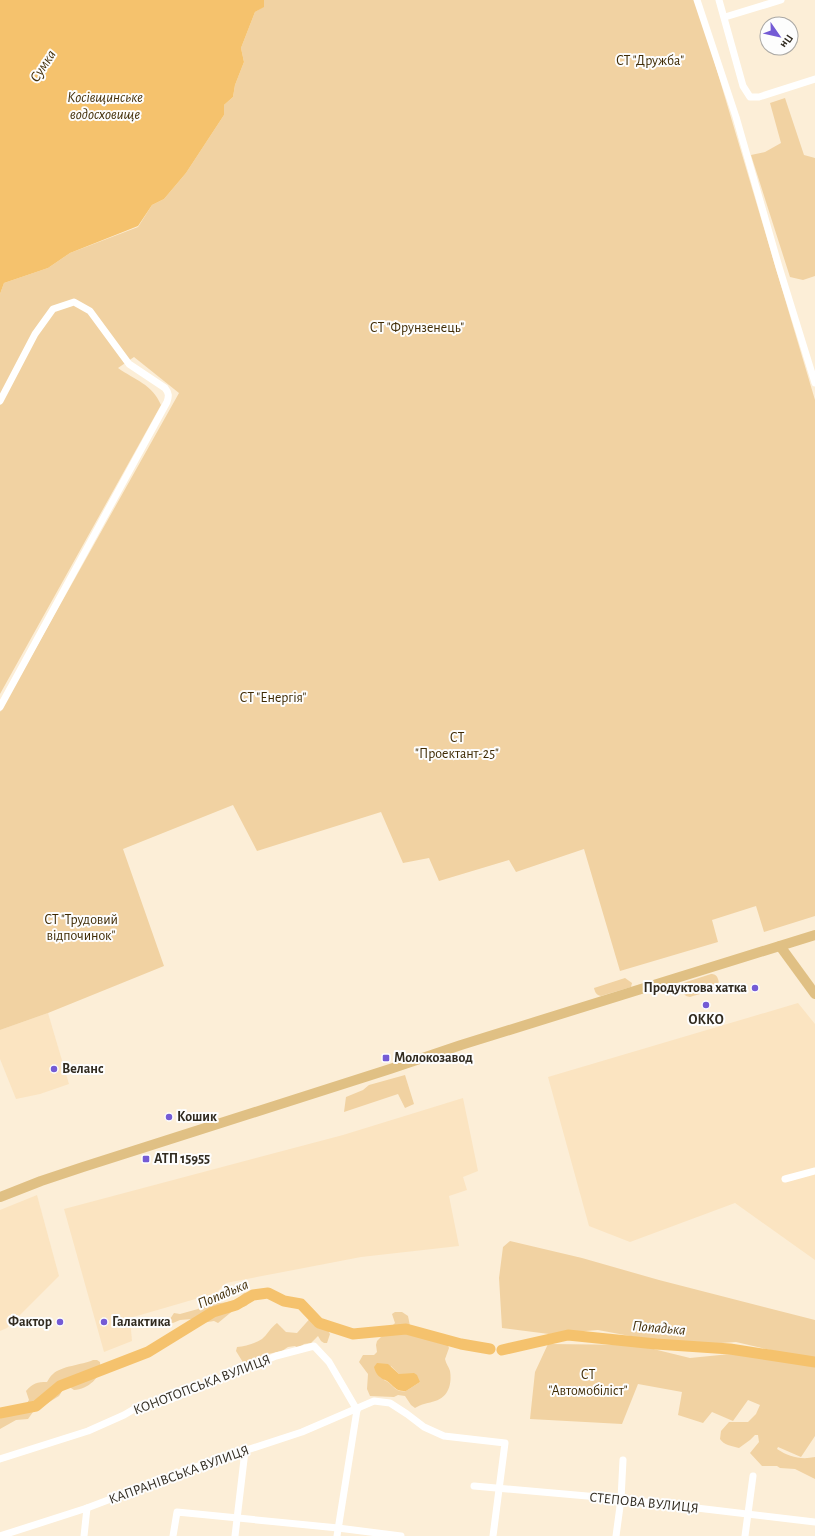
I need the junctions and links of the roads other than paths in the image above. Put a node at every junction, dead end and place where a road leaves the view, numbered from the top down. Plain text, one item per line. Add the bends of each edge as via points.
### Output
1 (697, 0) edge
2 (719, 0) edge
3 (781, 0) edge
4 (725, 17) junction
5 (815, 79) edge
6 (815, 383) edge
7 (0, 401) edge
8 (0, 707) edge
9 (815, 935) edge
10 (780, 946) junction
11 (815, 994) edge
12 (815, 1171) edge
13 (785, 1179) dead end
14 (0, 1197) edge
15 (357, 1410) junction
16 (245, 1451) junction
17 (0, 1459) edge
18 (623, 1460) dead end
19 (753, 1476) dead end
20 (474, 1486) dead end
21 (500, 1488) junction
22 (620, 1500) junction
23 (87, 1508) junction
24 (748, 1514) junction
25 (237, 1517) junction
26 (815, 1522) edge
27 (338, 1528) junction
28 (0, 1536) edge
29 (84, 1536) edge
30 (172, 1536) edge
31 (235, 1536) edge
32 (337, 1536) edge
33 (402, 1536) edge
34 (493, 1536) edge
35 (616, 1536) edge
36 (745, 1536) edge

1 - 6 street via 736,117
2 - 4 street
3 - 4 street
4 - 5 street via 743,86 750,97
7 - 8 street via 35,334 52,308 74,302 90,311 129,364 169,393 167,402
9 - 10 main road
10 - 11 main road
10 - 14 main road via 461,1045 83,1167
12 - 13 street
15 - 16 street, КАПРАНІВСЬКА ВУЛИЦЯ
15 - 17 street, КОНОТОПСЬКА ВУЛИЦЯ via 329,1362 314,1346 276,1356 164,1402 142,1405 88,1431
15 - 21 street, КАПРАНІВСЬКА ВУЛИЦЯ via 374,1402 390,1403 424,1427 444,1436 505,1443
15 - 27 street
16 - 23 street, КАПРАНІВСЬКА ВУЛИЦЯ
16 - 25 street
18 - 22 street
19 - 24 street
20 - 21 street, СТЕПОВА ВУЛИЦЯ
21 - 22 street, СТЕПОВА ВУЛИЦЯ
21 - 34 street
22 - 24 street, СТЕПОВА ВУЛИЦЯ
22 - 35 street
23 - 28 street, КАПРАНІВСЬКА ВУЛИЦЯ
23 - 29 street
24 - 26 street, СТЕПОВА ВУЛИЦЯ
24 - 36 street
25 - 27 street
25 - 30 street via 177,1512
25 - 31 street
27 - 32 street
27 - 33 street

